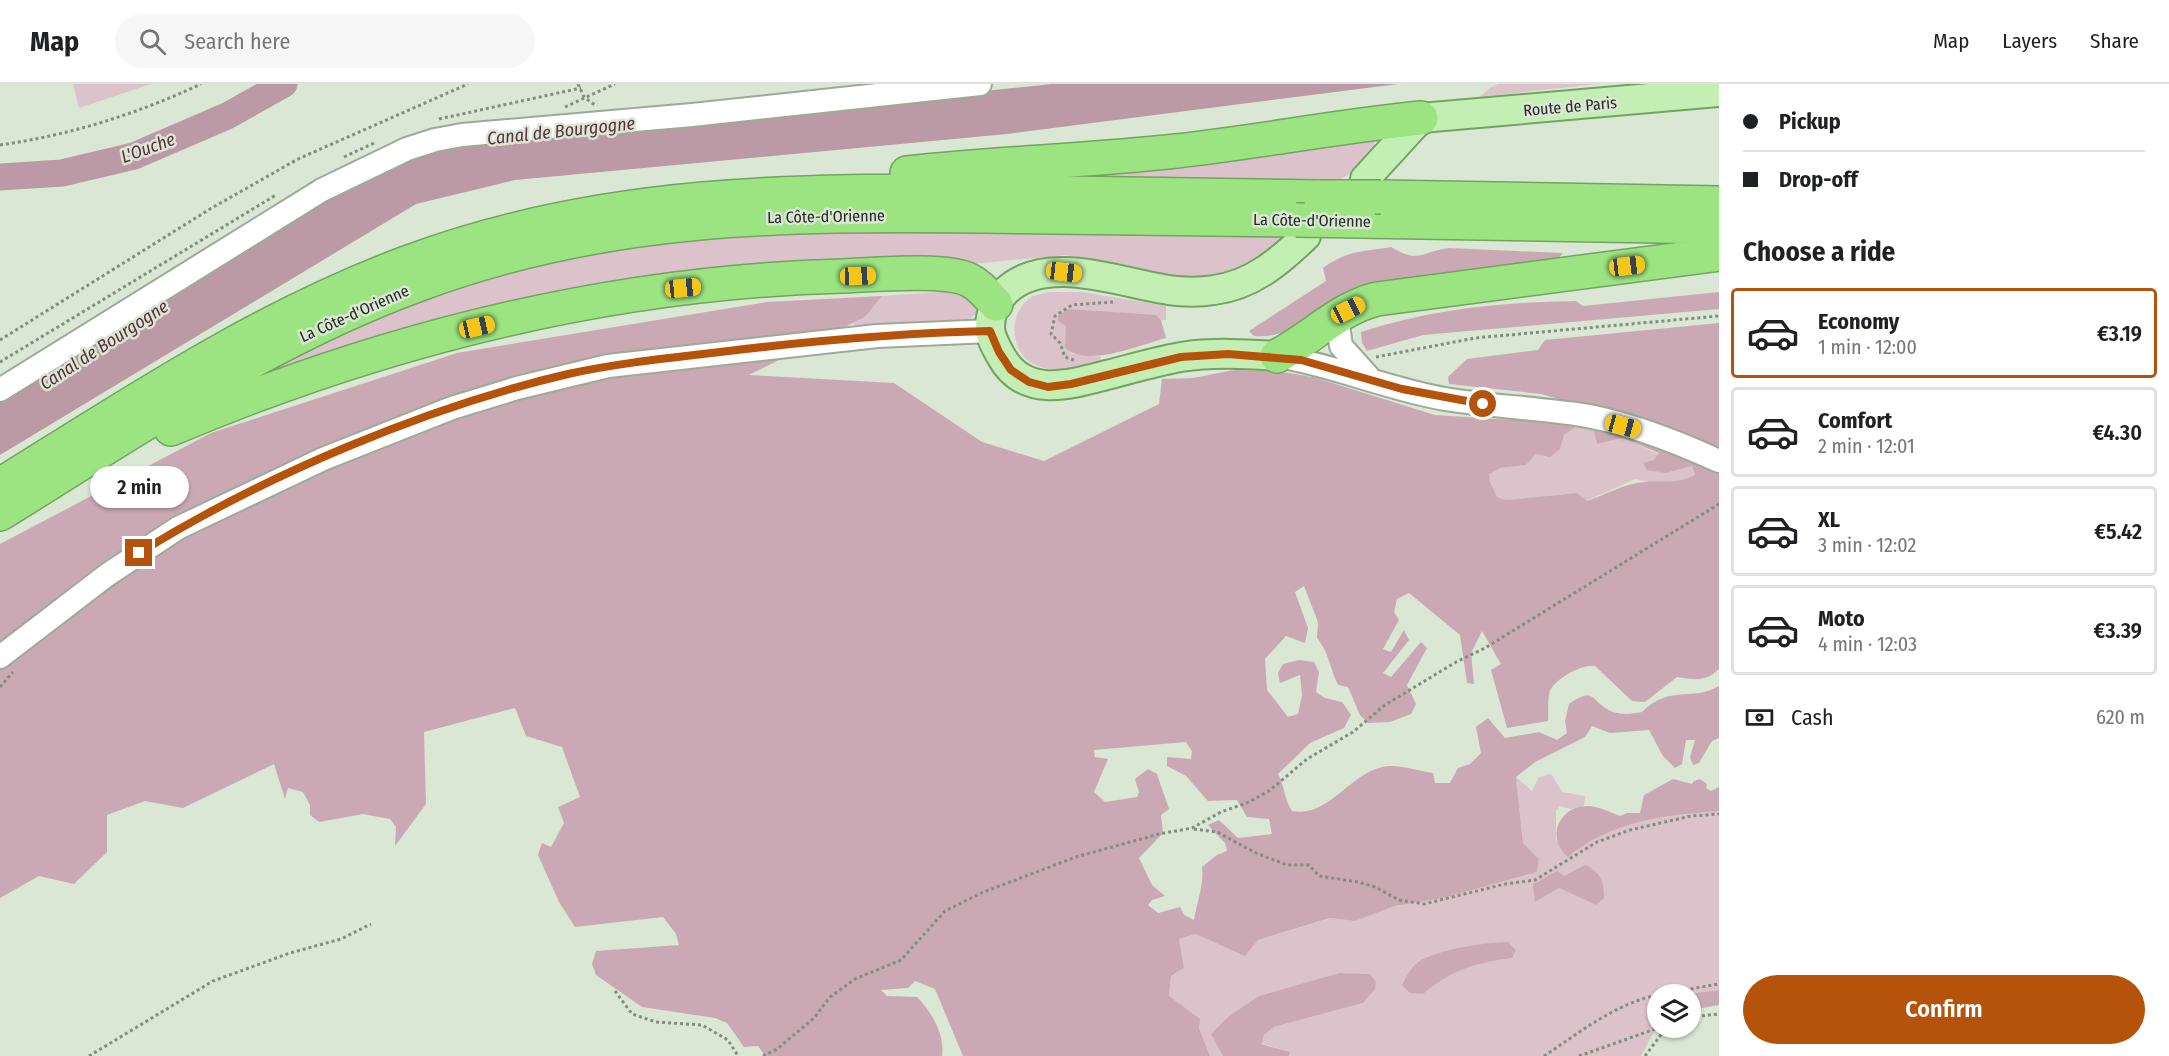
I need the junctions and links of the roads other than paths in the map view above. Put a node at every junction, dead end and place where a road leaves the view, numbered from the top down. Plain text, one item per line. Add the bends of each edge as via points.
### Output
1 (980, 84) edge
2 (1719, 92) edge
3 (1421, 118) junction
4 (1373, 188) junction
5 (677, 200) junction
6 (1719, 203) edge
7 (1719, 227) edge
8 (1301, 228) junction
9 (1719, 254) edge
10 (993, 318) junction
11 (1337, 318) junction
12 (1277, 356) junction
13 (1371, 380) junction
14 (0, 390) edge
15 (1719, 462) edge
16 (1, 504) edge
17 (0, 657) edge

1 - 14 street via 435,140 373,163 322,190
2 - 3 main road, Route de Paris
3 - 4 main road
3 - 5 highway via 1173,151 986,164
4 - 5 highway, La Côte-d'Orienne, bridge via 1320,197 886,190
4 - 6 highway, La Côte-d'Orienne
5 - 16 highway, La Côte-d'Orienne via 615,208 499,233 352,285 245,337
7 - 8 highway, La Côte-d'Orienne, bridge via 1360,221
8 - 10 main road via 1264,272 1230,287 1177,291 1085,274 1049,272 1018,281 1002,295
8 - 16 highway, La Côte-d'Orienne via 861,215 771,216 652,227 535,249 421,284 310,330
9 - 11 highway via 1377,299 1359,304
10 - 12 main road via 999,352 1011,370 1029,382 1048,387 1181,357
10 - 16 highway via 976,284 960,276 775,280 683,288 543,312 355,360 243,399
10 - 17 street via 877,336 608,366 452,408 323,459 178,528 107,575
11 - 12 highway
11 - 13 street via 1339,341
12 - 13 street
13 - 15 street via 1445,399 1579,414 1685,446

